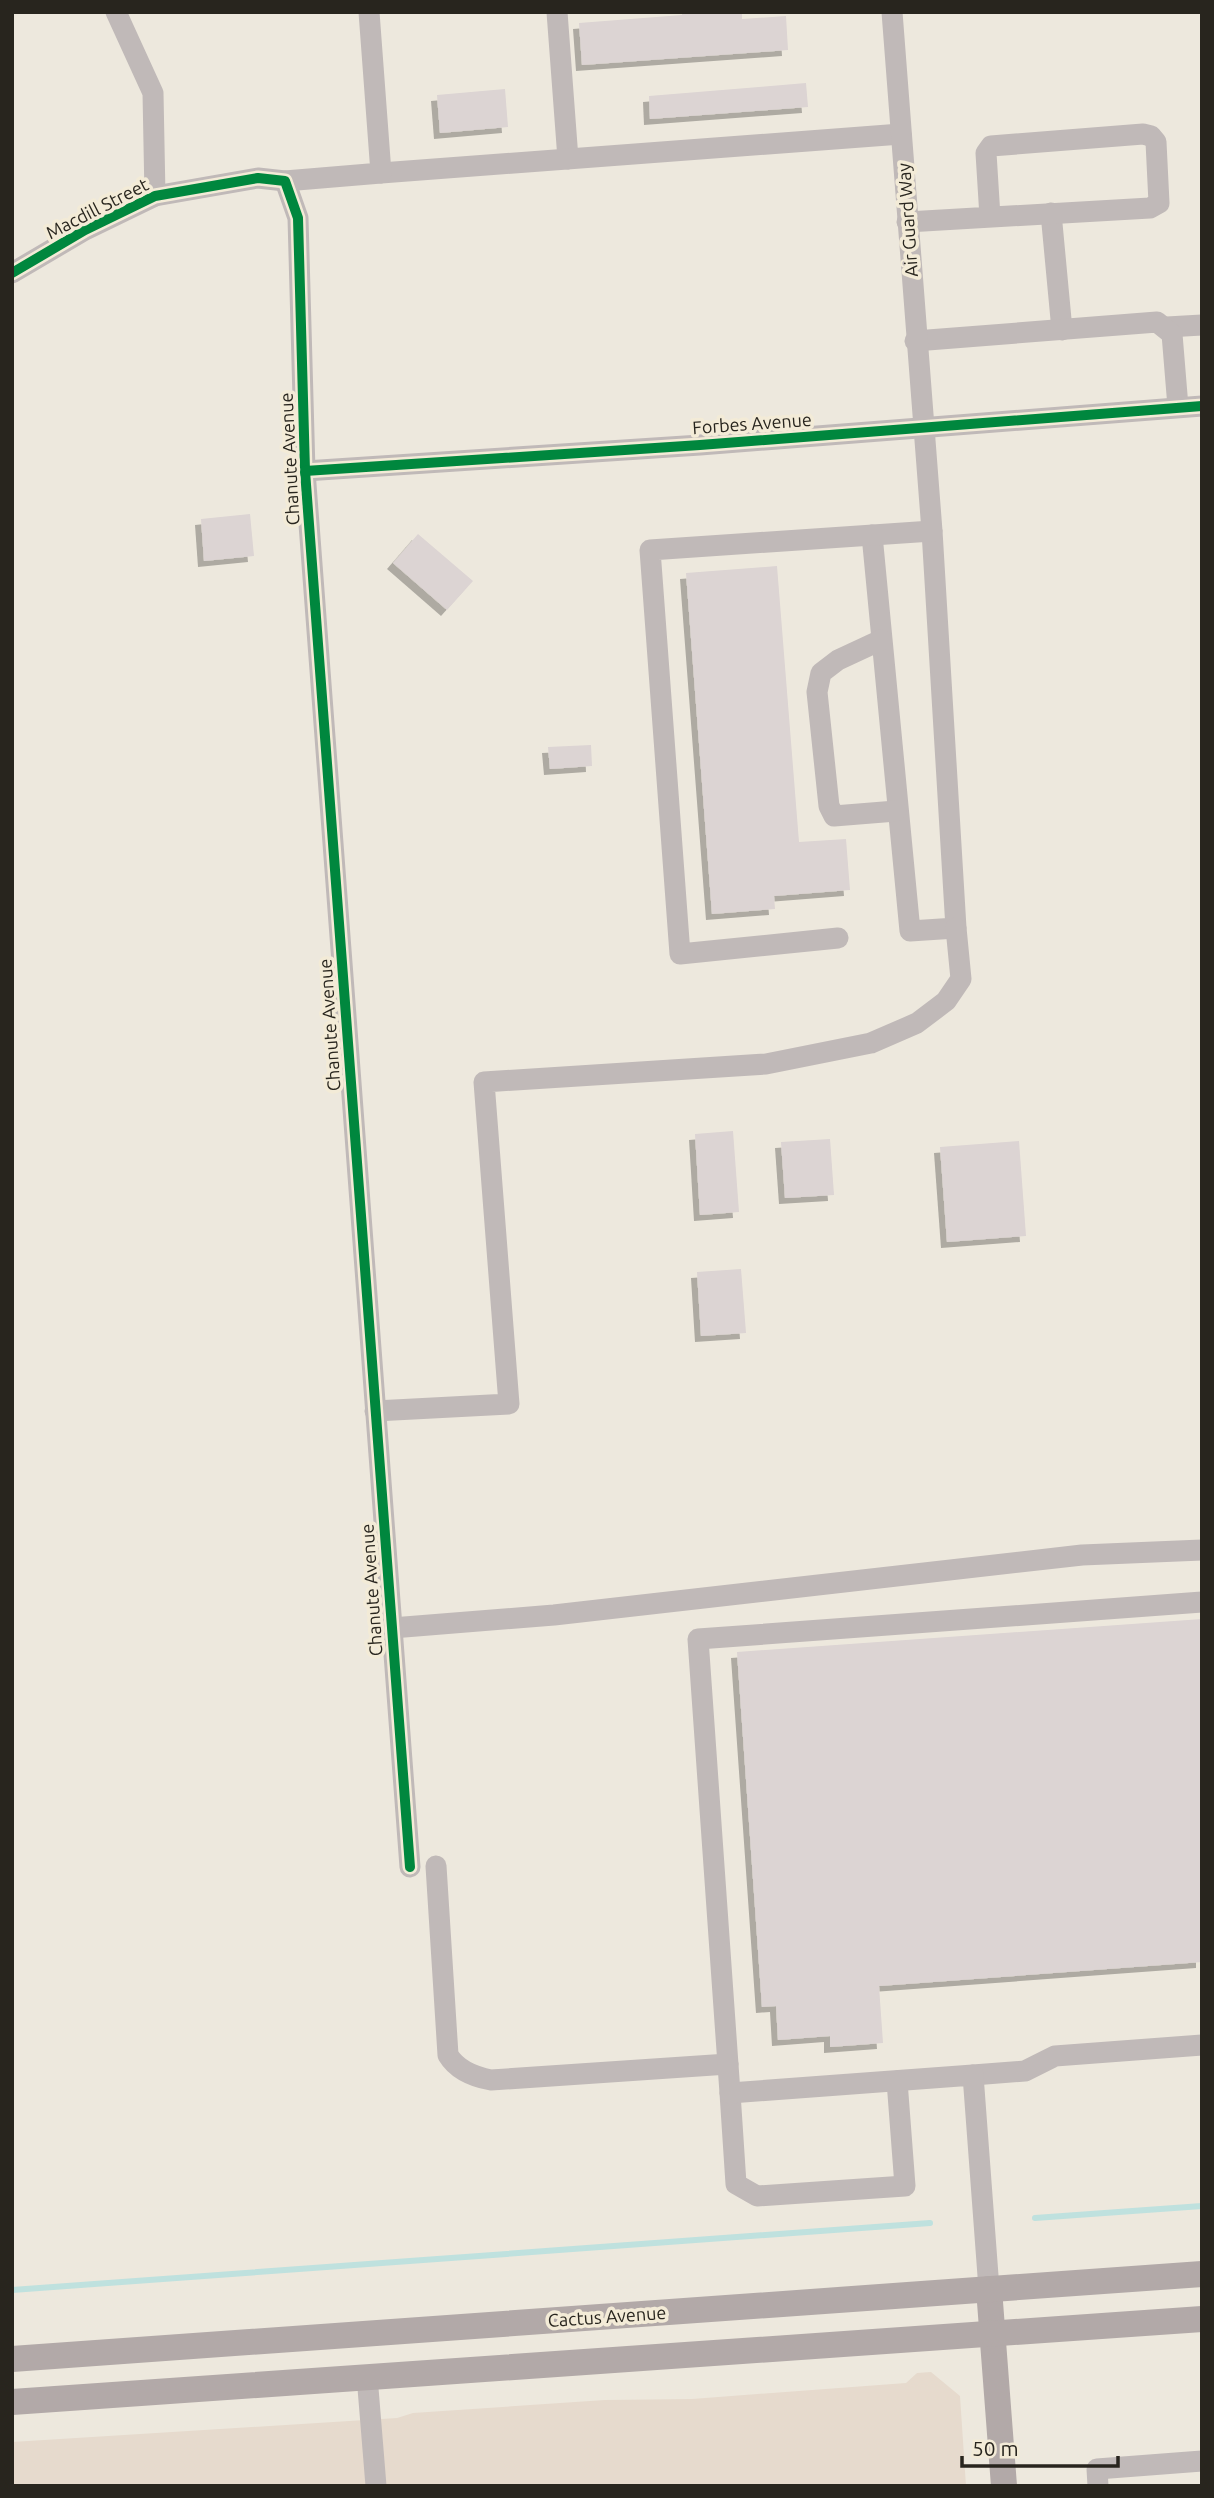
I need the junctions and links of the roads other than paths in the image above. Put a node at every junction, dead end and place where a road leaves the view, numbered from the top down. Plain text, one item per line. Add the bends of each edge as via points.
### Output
1 (116, 12) edge
2 (369, 12) edge
3 (557, 12) edge
4 (892, 12) edge
5 (901, 134) junction
6 (569, 159) junction
7 (381, 173) junction
8 (285, 181) junction
9 (155, 196) junction
10 (1051, 213) junction
11 (989, 217) junction
12 (907, 222) junction
13 (12, 273) edge
14 (1202, 325) edge
15 (1167, 327) junction
16 (1062, 330) junction
17 (915, 341) junction
18 (1202, 406) edge
19 (1178, 407) junction
20 (923, 427) junction
21 (305, 471) junction
22 (932, 531) junction
23 (872, 535) junction
24 (881, 640) junction
25 (897, 811) junction
26 (956, 928) junction
27 (838, 938) dead end
28 (375, 1411) junction
29 (1202, 1550) edge
30 (1202, 1602) edge
31 (392, 1628) junction
32 (436, 1866) dead end
33 (410, 1867) dead end
34 (1202, 2045) edge
35 (728, 2064) junction
36 (973, 2075) junction
37 (897, 2081) junction
38 (730, 2093) junction
39 (1202, 2274) edge
40 (989, 2289) junction
41 (1202, 2319) edge
42 (993, 2334) junction
43 (12, 2358) edge
44 (368, 2376) junction
45 (12, 2402) edge
46 (1202, 2461) edge
47 (376, 2486) edge
48 (1004, 2486) edge
49 (1098, 2486) edge

1 - 9 street via 153,93
2 - 7 street
3 - 6 street
4 - 5 street, Air Guard Way
5 - 6 street, Macdill Street
5 - 12 street, Air Guard Way
6 - 7 street, Macdill Street
7 - 8 street, Macdill Street
8 - 9 street, Macdill Street via 258,178
8 - 21 street, Chanute Avenue via 298,218
9 - 13 street, Macdill Street
10 - 11 street
10 - 11 street via 1150,208 1159,203 1156,142 1151,136 991,146 986,153
10 - 16 street
11 - 12 street
12 - 17 street, Air Guard Way
14 - 15 street
15 - 16 street via 1157,322
15 - 19 street via 1172,334
16 - 17 street
17 - 20 street, Air Guard Way
18 - 19 street, Forbes Avenue
19 - 20 street, Forbes Avenue
20 - 21 street, Forbes Avenue
20 - 22 street, Air Guard Way
21 - 28 street, Chanute Avenue
22 - 23 street
22 - 26 street, Air Guard Way
23 - 24 street
23 - 27 street via 650,550 680,954
24 - 25 street
24 - 25 street via 821,673 817,692 829,806 834,816
25 - 26 street via 909,931
26 - 28 street, Air Guard Way via 961,979 946,1001 917,1023 872,1043 766,1064 484,1082 509,1404
28 - 31 street, Chanute Avenue
29 - 31 street via 1082,1555 554,1615
30 - 35 street via 698,1639
31 - 33 street, Chanute Avenue
32 - 35 street via 448,2055 453,2063 491,2080
34 - 36 street via 1055,2056 1025,2071
35 - 38 street
36 - 37 street
36 - 40 street
37 - 38 street
37 - 38 street via 905,2186 757,2196 745,2192 736,2184
39 - 40 main road, Cactus Avenue
40 - 42 main road
40 - 43 main road, Cactus Avenue
41 - 42 main road
42 - 44 main road
42 - 48 main road
44 - 45 main road
44 - 47 street
46 - 49 street via 1097,2469

